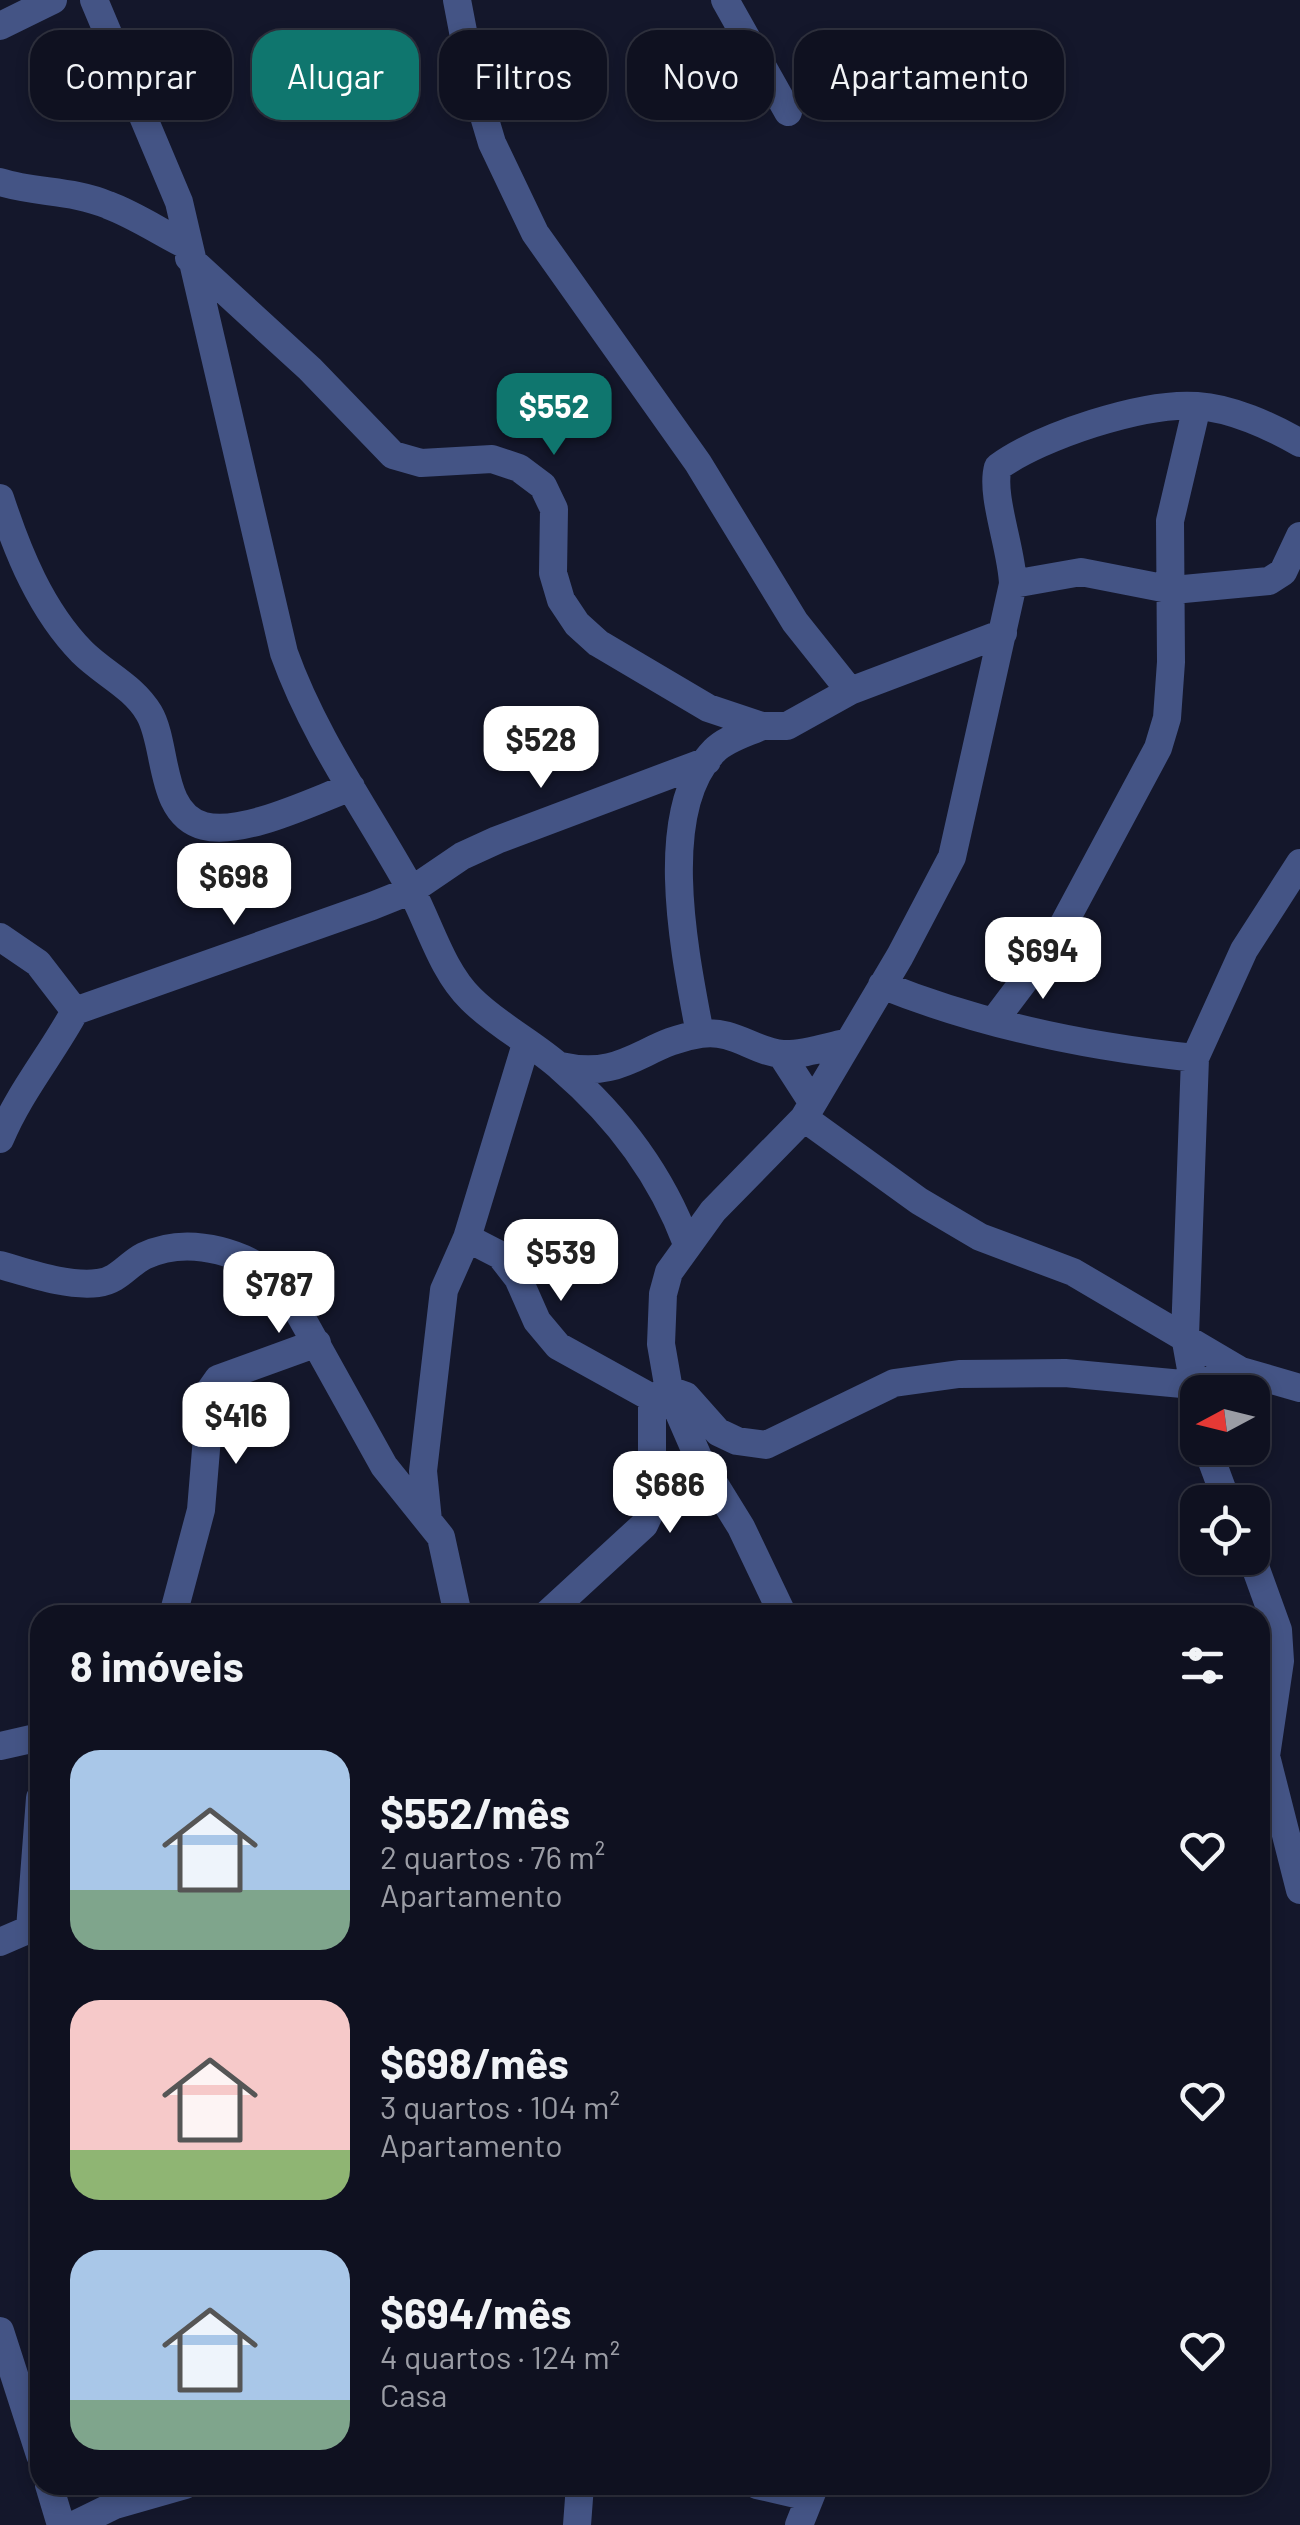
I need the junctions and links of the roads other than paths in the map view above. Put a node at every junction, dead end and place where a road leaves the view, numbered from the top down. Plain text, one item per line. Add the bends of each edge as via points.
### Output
1 (53, 0) edge
2 (94, 0) edge
3 (457, 0) edge
4 (725, 0) edge
5 (0, 26) edge
6 (788, 112) dead end
7 (0, 182) edge
8 (187, 251) junction
9 (1197, 406) junction
10 (1300, 442) edge
11 (0, 498) edge
12 (1300, 536) edge
13 (1013, 584) junction
14 (1173, 590) junction
15 (1002, 633) junction
16 (850, 692) junction
17 (708, 708) junction
18 (762, 726) junction
19 (711, 754) junction
20 (350, 787) junction
21 (1300, 863) edge
22 (412, 890) junction
23 (0, 937) edge
24 (882, 986) junction
25 (75, 1011) junction
26 (994, 1021) junction
27 (700, 1034) junction
28 (845, 1043) junction
29 (526, 1044) junction
30 (781, 1054) junction
31 (1195, 1058) junction
32 (560, 1066) junction
33 (808, 1110) junction
34 (0, 1138) edge
35 (466, 1238) junction
36 (687, 1244) junction
37 (0, 1265) edge
38 (1185, 1336) junction
39 (317, 1343) junction
40 (1241, 1371) junction
41 (1192, 1375) edge
42 (1234, 1375) edge
43 (1300, 1388) edge
44 (1180, 1393) edge
45 (660, 1394) junction
46 (428, 1522) junction
47 (1258, 1575) edge
48 (177, 1605) edge
49 (456, 1605) edge
50 (557, 1605) edge
51 (778, 1605) edge
52 (1269, 1605) edge
53 (1270, 1608) edge
54 (1270, 1729) edge
55 (30, 1738) edge
56 (0, 1746) edge
57 (1270, 1772) edge
58 (1300, 1890) edge
59 (30, 1930) edge
60 (0, 1942) edge
61 (0, 2331) edge
62 (30, 2423) edge
63 (52, 2495) edge
64 (150, 2495) edge
65 (579, 2495) edge
66 (810, 2495) edge
67 (61, 2525) edge
68 (74, 2525) edge
69 (577, 2525) edge
70 (798, 2525) edge

1 - 5 street
2 - 8 street via 168,170
3 - 16 street via 492,143 535,233 698,463 794,622
4 - 6 street
7 - 8 street via 109,205
8 - 17 street via 393,455 421,463 492,460 519,468 543,486 554,509 553,573 560,600 598,643
8 - 20 street via 284,653
9 - 10 street
9 - 13 street via 1121,417 1039,445 998,468 994,480
9 - 14 street via 1170,520
11 - 20 street via 54,620 84,654 134,692 152,717 176,802 188,817 204,826 250,823
12 - 14 street via 1277,579
13 - 14 street via 1082,572
13 - 15 street
14 - 26 street via 1167,718 1158,748 1056,940
15 - 16 street
15 - 24 street via 952,857
16 - 18 street via 787,726
17 - 18 street
17 - 19 street
18 - 19 street
19 - 22 street via 462,856
19 - 27 street via 688,797 680,838 686,961
20 - 22 street
21 - 31 street via 1244,950
22 - 25 street
22 - 29 street via 468,998
23 - 25 street via 38,962
24 - 26 street
24 - 28 street
25 - 34 street
26 - 31 street
27 - 30 street via 734,1034
27 - 32 street via 611,1069 589,1073
28 - 30 street
28 - 33 street
29 - 32 street
29 - 35 street
30 - 33 street
31 - 38 street
32 - 36 street via 652,1168
33 - 36 street
33 - 38 street via 850,1154 980,1237 1073,1272
35 - 45 street via 500,1255 558,1346
35 - 46 street via 444,1290 430,1390 423,1471
36 - 45 street via 663,1294
37 - 39 street via 99,1283 156,1251 213,1249 246,1256 285,1288
38 - 40 street
38 - 41 street
39 - 46 street via 384,1466
39 - 48 street via 218,1379 211,1388 201,1510
40 - 42 street
40 - 43 street
44 - 45 street via 1065,1374 959,1374 894,1383 766,1445 718,1432 686,1396
45 - 50 street via 652,1508 644,1524
45 - 51 street via 748,1540
46 - 49 street via 449,1558
47 - 52 street
53 - 54 street via 1280,1661
55 - 56 street
57 - 58 street
59 - 60 street
61 - 62 street
63 - 67 street
64 - 68 street
65 - 69 street
66 - 70 street

